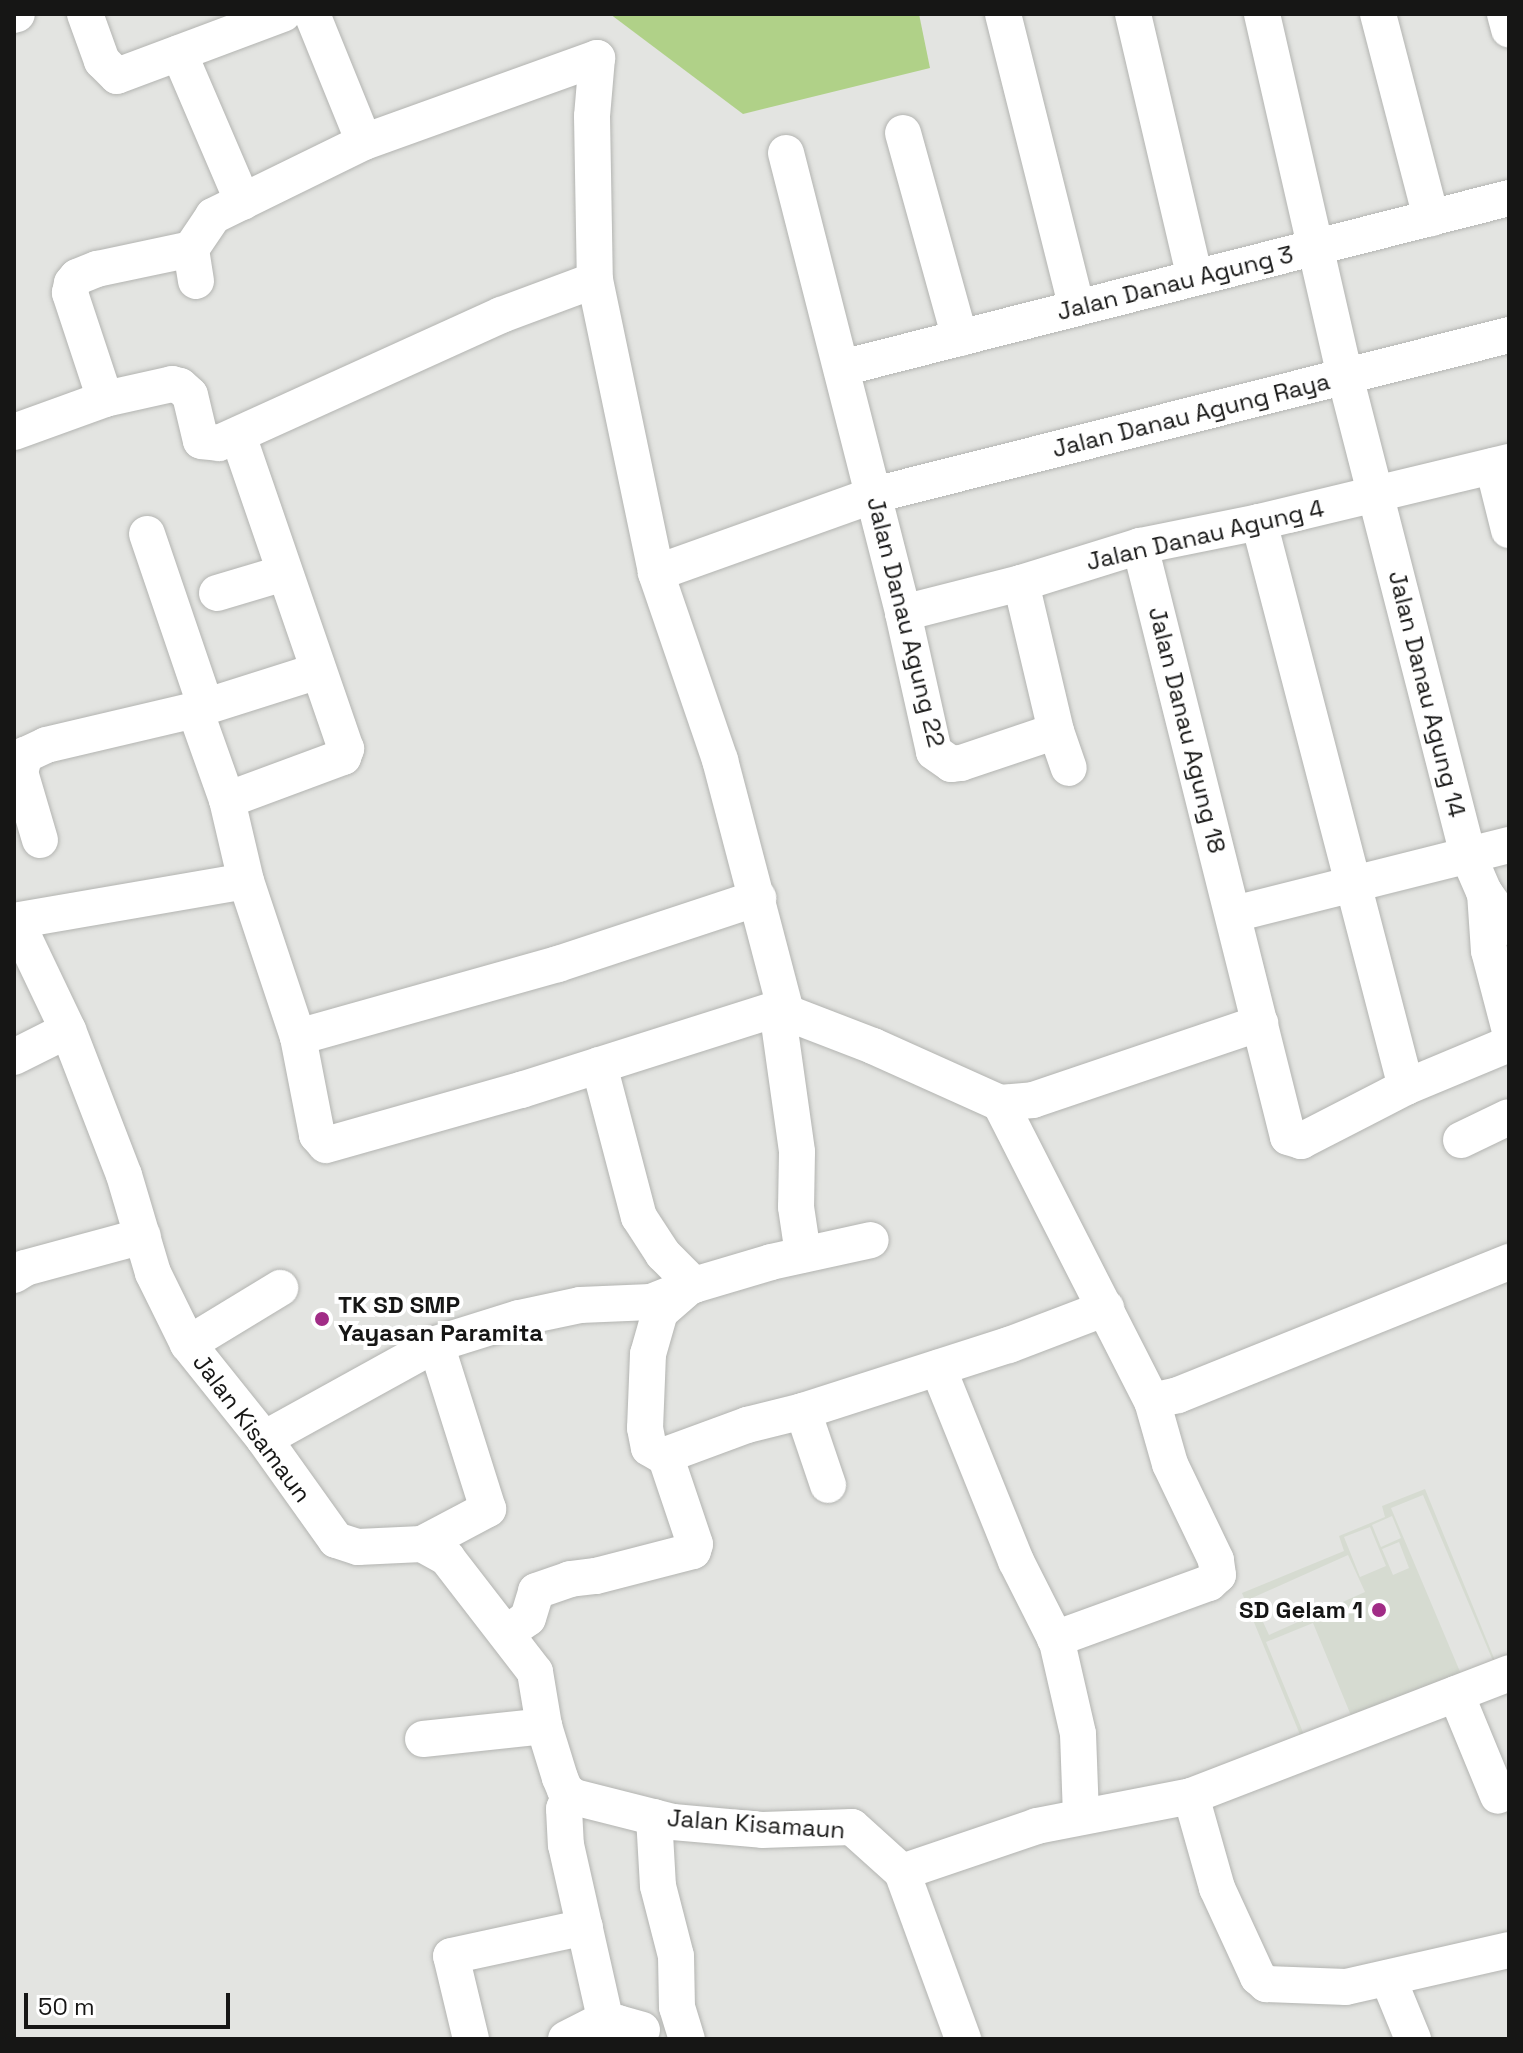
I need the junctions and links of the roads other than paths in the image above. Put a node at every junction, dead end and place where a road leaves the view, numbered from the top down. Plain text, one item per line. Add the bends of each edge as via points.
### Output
1 (85, 14) edge
2 (283, 14) edge
3 (312, 14) edge
4 (1003, 14) edge
5 (1133, 14) edge
6 (1262, 14) edge
7 (1378, 14) edge
8 (1505, 14) edge
9 (1509, 29) edge
10 (179, 53) junction
11 (903, 133) dead end
12 (364, 142) junction
13 (786, 153) dead end
14 (1509, 198) edge
15 (243, 202) junction
16 (1431, 218) junction
17 (1315, 247) junction
18 (1195, 278) junction
19 (595, 280) junction
20 (1077, 308) junction
21 (1509, 335) edge
22 (960, 338) junction
23 (842, 368) junction
24 (1345, 376) junction
25 (105, 399) junction
26 (14, 432) edge
27 (238, 435) junction
28 (1501, 464) edge
29 (874, 495) junction
30 (1376, 495) junction
31 (1259, 522) junction
32 (1509, 530) edge
33 (147, 534) dead end
34 (1140, 546) junction
35 (284, 573) junction
36 (656, 573) junction
37 (1021, 583) junction
38 (217, 593) dead end
39 (903, 613) junction
40 (318, 671) junction
41 (200, 708) junction
42 (1056, 731) junction
43 (1069, 768) dead end
44 (227, 800) junction
45 (40, 840) dead end
46 (1509, 845) edge
47 (1468, 855) junction
48 (246, 881) junction
49 (1353, 883) junction
50 (1484, 892) junction
51 (758, 898) junction
52 (1234, 914) junction
53 (15, 921) edge
54 (1509, 927) edge
55 (782, 1010) junction
56 (1260, 1023) junction
57 (1509, 1027) edge
58 (68, 1030) junction
59 (298, 1037) junction
60 (1509, 1044) edge
61 (14, 1057) edge
62 (599, 1065) junction
63 (1406, 1087) junction
64 (1000, 1103) junction
65 (1509, 1117) edge
66 (1461, 1140) dead end
67 (143, 1236) junction
68 (871, 1240) dead end
69 (803, 1254) junction
70 (1509, 1262) edge
71 (14, 1275) edge
72 (691, 1286) junction
73 (280, 1288) dead end
74 (1106, 1308) junction
75 (188, 1344) junction
76 (436, 1344) junction
77 (938, 1368) junction
78 (1152, 1401) junction
79 (803, 1411) junction
80 (264, 1439) junction
81 (665, 1455) junction
82 (828, 1485) dead end
83 (422, 1544) junction
84 (508, 1632) junction
85 (1055, 1639) junction
86 (1509, 1673) edge
87 (1456, 1694) junction
88 (544, 1726) junction
89 (423, 1739) dead end
90 (570, 1794) junction
91 (1191, 1796) junction
92 (1498, 1796) dead end
93 (1081, 1816) junction
94 (654, 1817) junction
95 (902, 1872) junction
96 (585, 1927) junction
97 (1509, 1950) edge
98 (1388, 1978) junction
99 (606, 2023) junction
100 (642, 2030) dead end
101 (471, 2039) edge
102 (566, 2039) edge
103 (687, 2039) edge
104 (963, 2039) edge
105 (1413, 2039) edge

1 - 10 street via 102,61 113,75
2 - 10 street
3 - 12 street
4 - 20 street
5 - 18 street
6 - 17 street, Jalan Danau Agung 14
7 - 16 street
8 - 9 street
10 - 15 street
11 - 22 street
12 - 15 street
12 - 19 street via 597,58 592,116
13 - 23 street, Jalan Danau Agung 22
14 - 16 street, Jalan Danau Agung 3
15 - 25 street via 213,216 194,265 97,269 72,283 70,293
16 - 17 street, Jalan Danau Agung 3
17 - 18 street, Jalan Danau Agung 3
17 - 24 street, Jalan Danau Agung 14
18 - 20 street, Jalan Danau Agung 3
19 - 27 street via 501,315
19 - 36 street
20 - 22 street, Jalan Danau Agung 3
21 - 24 street, Jalan Danau Agung Raya
22 - 23 street, Jalan Danau Agung 3
23 - 29 street, Jalan Danau Agung 22
24 - 29 street, Jalan Danau Agung Raya
24 - 30 street, Jalan Danau Agung 14
25 - 26 street
25 - 27 street via 180,386 190,395 201,441 213,444
27 - 35 street
28 - 30 street, Jalan Danau Agung 4
28 - 32 street
29 - 36 street, Jalan Danau Agung Raya
29 - 39 street, Jalan Danau Agung 22
30 - 31 street, Jalan Danau Agung 4
30 - 47 street, Jalan Danau Agung 14
31 - 34 street, Jalan Danau Agung 4
31 - 49 street
33 - 41 street
34 - 37 street, Jalan Danau Agung 4
34 - 52 street, Jalan Danau Agung 18
35 - 38 street
35 - 40 street
36 - 51 street via 720,760
37 - 39 street, Jalan Danau Agung 4
37 - 42 street
39 - 42 street, Jalan Danau Agung 22 via 931,741 943,760 961,763
40 - 41 street
40 - 44 street via 346,749 343,757
41 - 44 street
41 - 45 street via 46,745 25,755 20,772
42 - 43 street
44 - 48 street
46 - 47 street
47 - 49 street
47 - 50 street, Jalan Danau Agung 14
48 - 53 street
48 - 59 street
49 - 52 street
49 - 63 street
50 - 54 street, Jalan Danau Agung 14
50 - 57 street, Jalan Danau Agung 14 via 1489,951
51 - 55 street
51 - 59 street via 558,964
52 - 56 street, Jalan Danau Agung 18
53 - 58 street, Jalan Kisamaun
55 - 62 street
55 - 64 street
55 - 69 street
56 - 63 street, Jalan Danau Agung 18 via 1288,1137 1294,1141
56 - 64 street via 1033,1100
58 - 61 street
58 - 67 street, Jalan Kisamaun
59 - 62 street via 317,1135 326,1145
60 - 63 street
62 - 72 street via 639,1217
64 - 74 street
65 - 66 street
67 - 71 street
67 - 75 street, Jalan Kisamaun via 153,1273
68 - 69 street
69 - 72 street
70 - 78 street
72 - 76 street via 651,1302 588,1304 519,1318
72 - 81 street via 660,1312 648,1354 645,1428 649,1448
73 - 75 street
74 - 77 street
74 - 78 street
75 - 80 street, Jalan Kisamaun
76 - 80 street
76 - 83 street via 488,1509
77 - 79 street
77 - 85 street via 1016,1561
78 - 85 street via 1170,1464 1216,1560 1218,1575 1209,1583
79 - 81 street
79 - 82 street
80 - 83 street, Jalan Kisamaun via 336,1540 358,1547
81 - 84 street via 693,1551 536,1591 528,1618
83 - 84 street via 447,1558
84 - 88 street via 535,1672
85 - 93 street via 1078,1734
86 - 87 street
87 - 91 street
87 - 92 street
88 - 89 street
88 - 90 street
90 - 94 street, Jalan Kisamaun
90 - 96 street via 564,1809 566,1845
91 - 93 street
91 - 98 street via 1217,1888 1261,1981 1346,1987
93 - 95 street via 1005,1835
94 - 95 street, Jalan Kisamaun via 762,1830 852,1827
94 - 103 street via 658,1886 676,1956 677,2007
95 - 104 street
96 - 99 street
96 - 101 street via 451,1956
97 - 98 street
98 - 105 street
99 - 100 street
99 - 102 street

